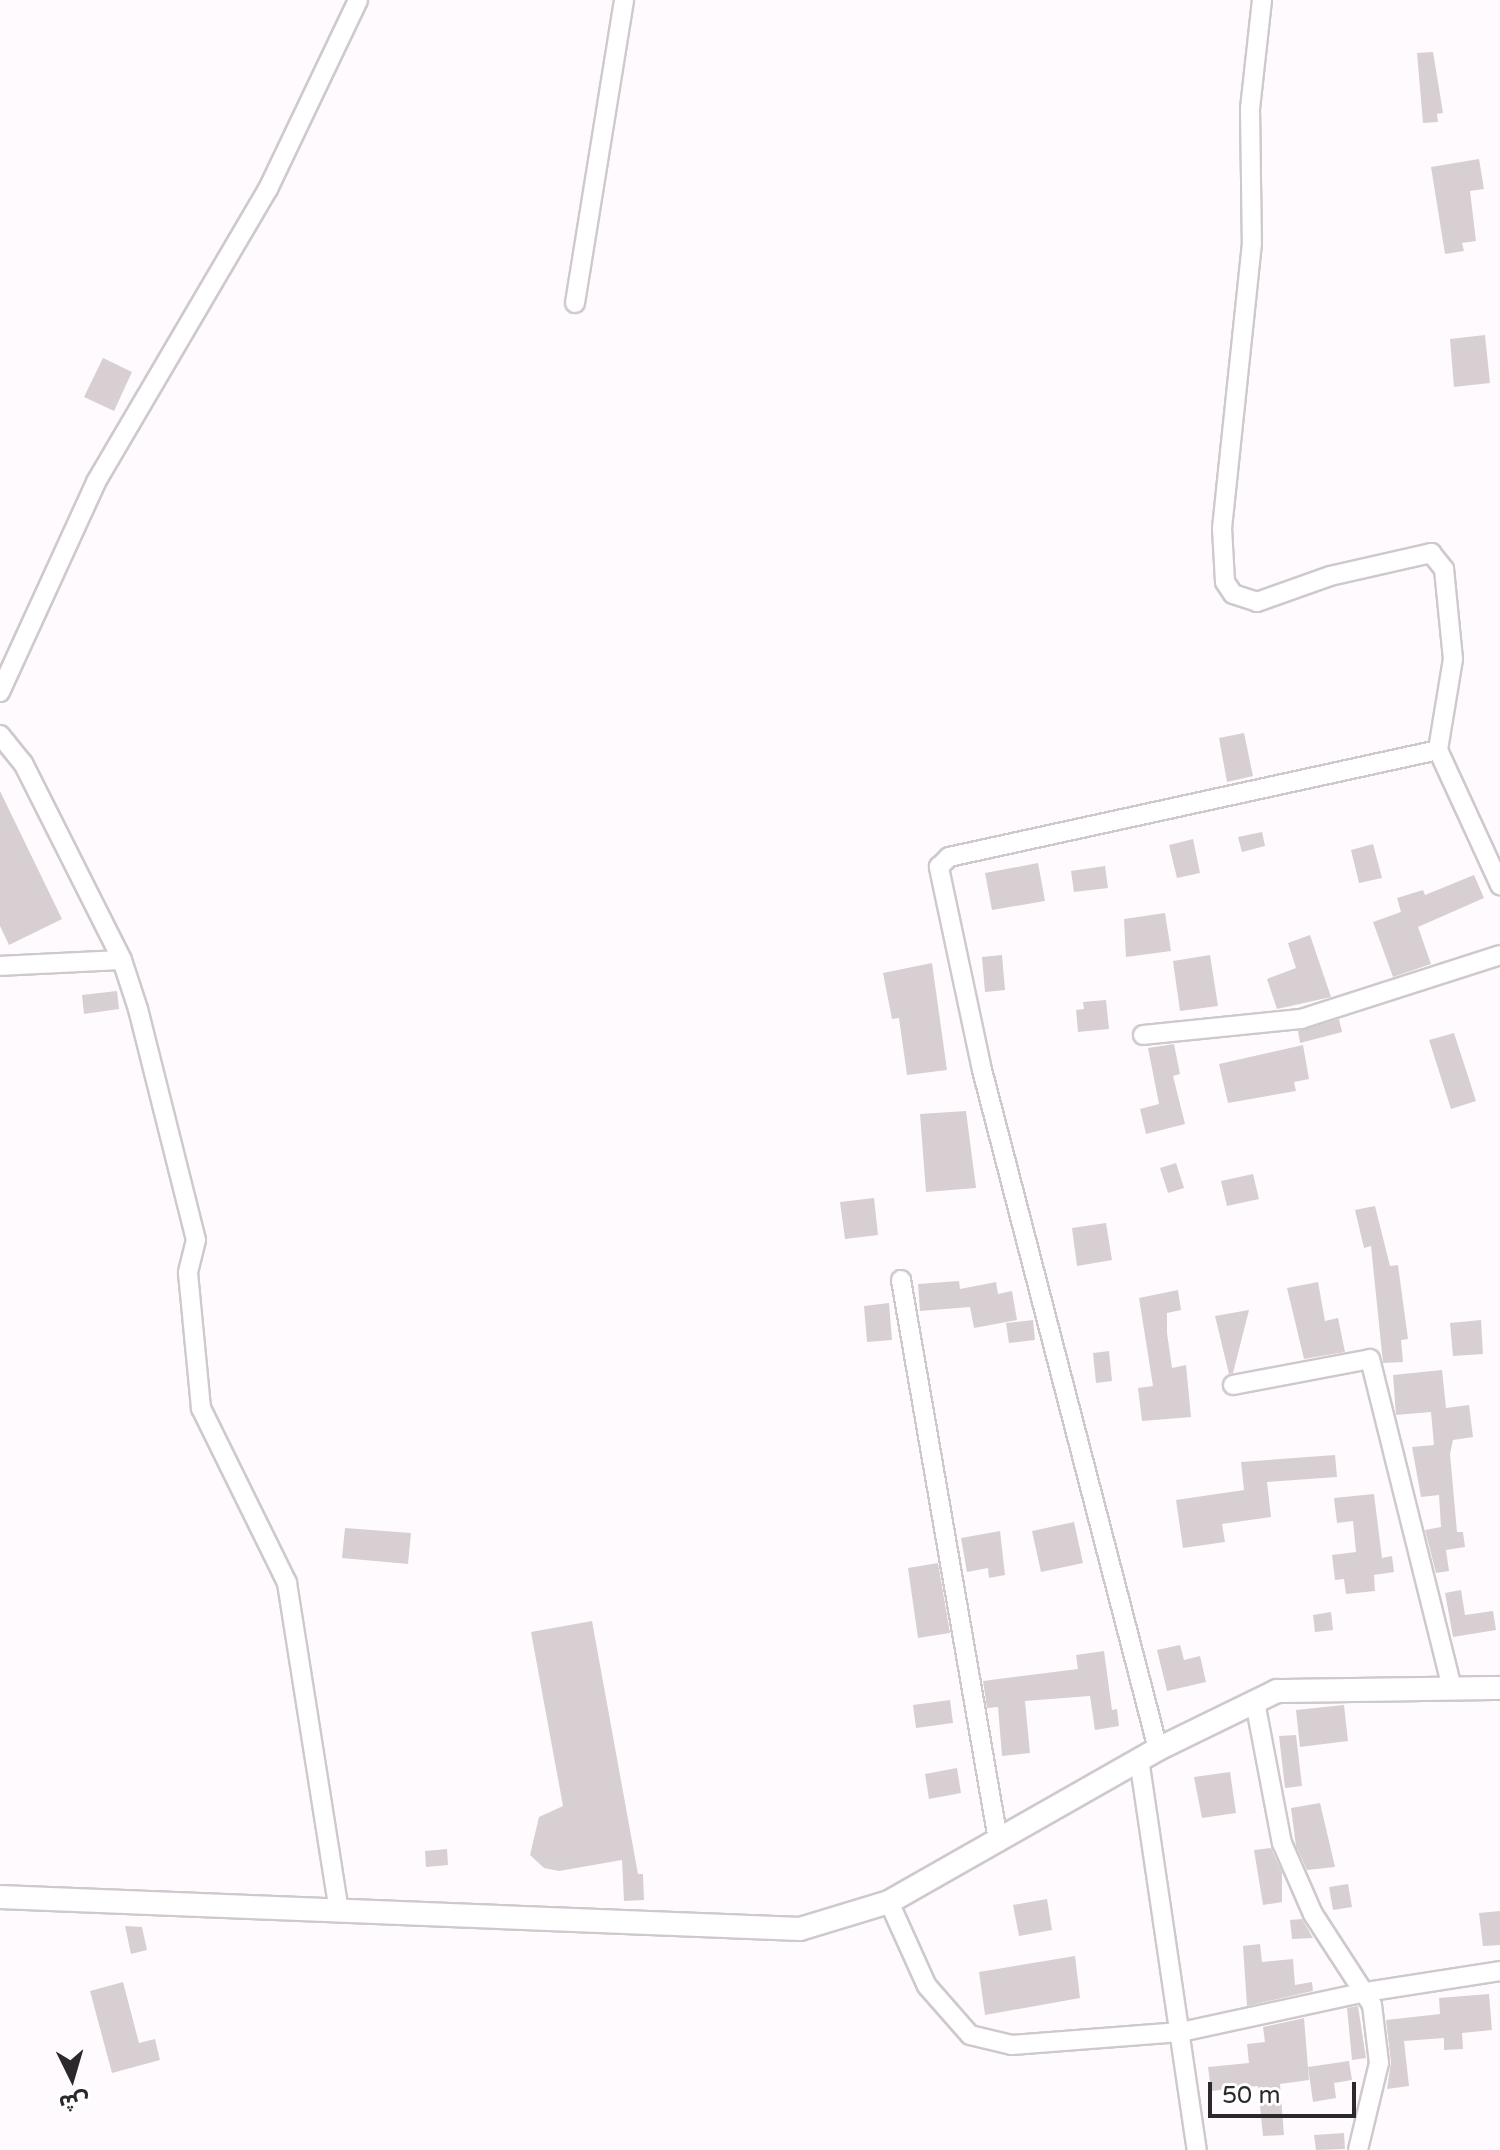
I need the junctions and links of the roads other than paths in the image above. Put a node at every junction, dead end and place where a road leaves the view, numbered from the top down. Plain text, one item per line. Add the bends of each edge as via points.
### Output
1 (358, 0) edge
2 (624, 0) edge
3 (1262, 0) edge
4 (575, 303) dead end
5 (0, 692) edge
6 (0, 735) edge
7 (1438, 750) junction
8 (1500, 885) edge
9 (1500, 955) edge
10 (122, 960) junction
11 (0, 966) edge
12 (1143, 1035) dead end
13 (901, 1280) dead end
14 (1233, 1385) dead end
15 (1452, 1687) junction
16 (1500, 1688) edge
17 (1255, 1702) junction
18 (1148, 1754) junction
19 (998, 1840) junction
20 (0, 1897) edge
21 (889, 1902) junction
22 (339, 1910) junction
23 (1500, 1971) edge
24 (1366, 1992) junction
25 (1181, 2032) junction
26 (1197, 2150) edge
27 (1358, 2150) edge

1 - 5 street via 268,189 96,482
2 - 4 street
3 - 7 street via 1250,108 1252,243 1222,528 1225,582 1233,594 1257,602 1330,576 1431,553 1444,569 1453,659
6 - 10 street via 23,763
7 - 8 street
7 - 18 street via 949,857 939,867 982,1070
9 - 12 street via 1301,1019
10 - 11 street
10 - 22 street via 196,1240 188,1273 201,1408 287,1583
13 - 19 street
14 - 15 street via 1370,1359
15 - 16 street
15 - 17 street via 1277,1691
17 - 18 street
17 - 24 street via 1282,1843 1313,1914
18 - 19 street
18 - 25 street
19 - 21 street
20 - 22 street
21 - 22 street via 800,1929
21 - 25 street via 927,1986 970,2035 1012,2045
23 - 24 street
24 - 25 street
24 - 27 street via 1379,2063
25 - 26 street

